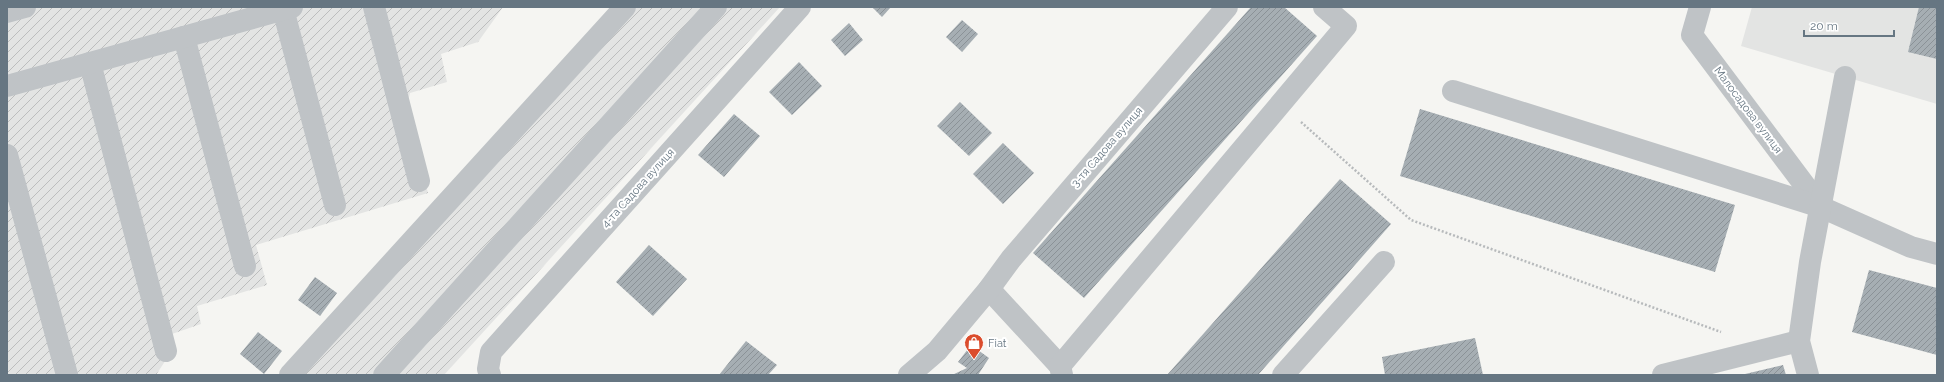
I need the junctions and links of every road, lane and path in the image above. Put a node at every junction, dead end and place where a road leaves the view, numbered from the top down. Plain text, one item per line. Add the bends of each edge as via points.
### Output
1 (25, 7) edge
2 (374, 7) edge
3 (625, 7) edge
4 (716, 7) edge
5 (800, 7) edge
6 (1227, 7) edge
7 (1324, 7) edge
8 (1700, 7) edge
9 (288, 8) edge
10 (7, 12) edge
11 (184, 37) junction
12 (90, 63) junction
13 (1845, 76) dead end
14 (7, 86) edge
15 (1453, 91) dead end
16 (1280, 102) junction
17 (7, 155) edge
18 (419, 181) dead end
19 (335, 205) dead end
20 (1822, 207) junction
21 (1937, 254) edge
22 (1384, 262) dead end
23 (244, 266) dead end
24 (989, 289) junction
25 (1724, 333) dead end
26 (1799, 341) junction
27 (166, 351) dead end
28 (1061, 371) edge
29 (67, 375) edge
30 (290, 375) edge
31 (384, 375) edge
32 (490, 375) edge
33 (909, 375) edge
34 (1283, 375) edge
35 (1663, 375) edge
36 (1808, 375) edge

1 - 10 street
2 - 18 street
3 - 30 street
4 - 31 street
5 - 32 street, 4-та Садова вулиця via 492,352 488,369
6 - 24 street, 3-тя Садова вулиця via 1011,259
7 - 16 street via 1346,26
8 - 20 street, Малосадова вулиця via 1692,35
9 - 11 street
9 - 19 street
11 - 12 street
11 - 23 street
12 - 14 street
12 - 27 street
13 - 20 street
15 - 20 street
16 - 25 path via 1411,220
16 - 28 street
17 - 29 street
20 - 21 street via 1911,247
20 - 26 street via 1810,262
22 - 34 street
24 - 28 street
24 - 33 street via 937,351
26 - 35 street
26 - 36 street

